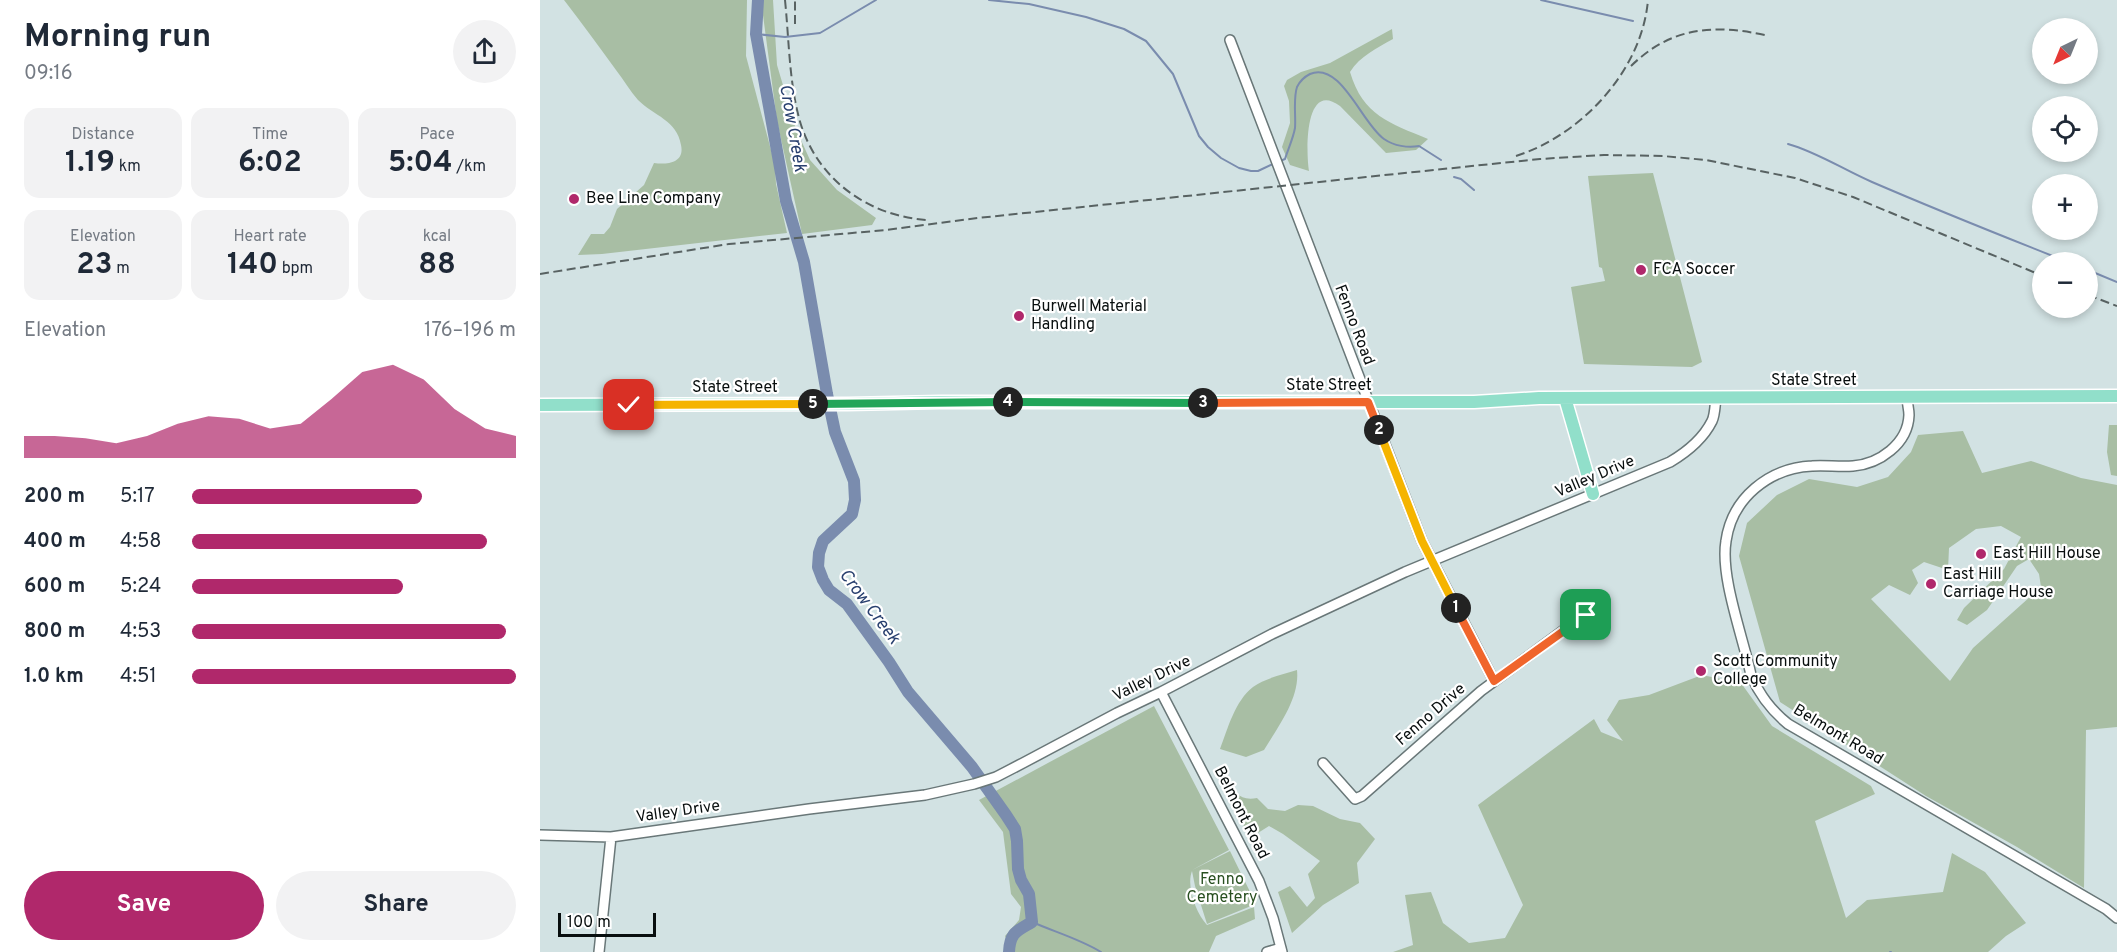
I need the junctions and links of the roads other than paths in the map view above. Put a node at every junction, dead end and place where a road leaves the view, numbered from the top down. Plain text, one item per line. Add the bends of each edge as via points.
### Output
1 (1230, 40) dead end
2 (2117, 396) edge
3 (1907, 397) junction
4 (1565, 398) junction
5 (1716, 398) junction
6 (1368, 402) junction
7 (540, 405) edge
8 (1593, 494) junction
9 (1432, 562) junction
10 (1599, 611) dead end
11 (1494, 681) junction
12 (1161, 692) junction
13 (1323, 763) dead end
14 (540, 835) edge
15 (611, 837) junction
16 (2117, 918) edge
17 (1281, 950) edge
18 (598, 952) edge
19 (1268, 952) edge

1 - 6 street, Fenno Road
2 - 3 main road, State Street
3 - 5 main road, State Street
3 - 16 street, Belmont Road via 1909,417 1904,433 1882,458 1869,464 1810,466 1778,473 1750,492 1738,507 1725,542 1726,574 1754,682 1766,703 1788,724
4 - 5 main road, State Street
4 - 6 main road, State Street
4 - 8 main road
5 - 8 street, Valley Drive via 1713,420 1692,447 1670,462
6 - 7 main road, State Street
6 - 9 street, Fenno Road
8 - 9 street, Valley Drive
9 - 11 street, Fenno Road
9 - 12 street, Valley Drive via 1272,634
10 - 11 street, Fenno Drive via 1572,624
11 - 13 street, Fenno Drive via 1362,796 1355,799
12 - 15 street, Valley Drive via 996,777 967,787
12 - 17 street, Belmont Road via 1262,888
14 - 15 street, Valley Drive
15 - 18 street
17 - 19 street

